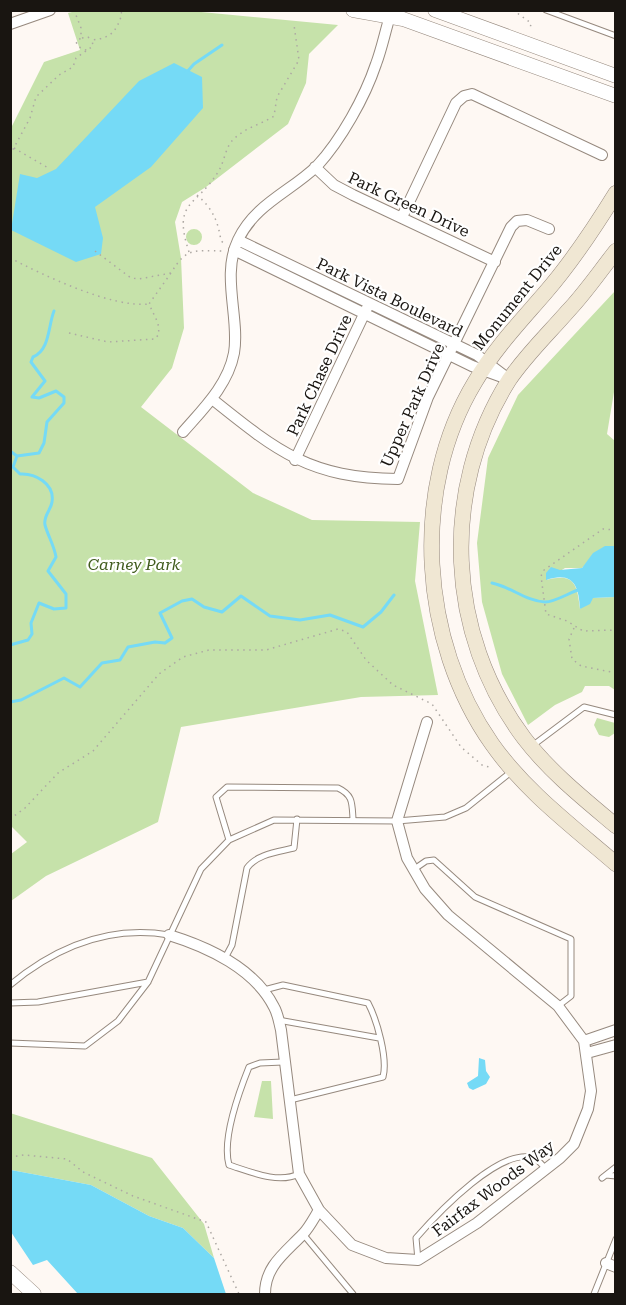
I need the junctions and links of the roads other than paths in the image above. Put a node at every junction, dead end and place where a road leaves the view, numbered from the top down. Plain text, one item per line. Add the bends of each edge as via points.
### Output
1 (50, 10) edge
2 (353, 10) edge
3 (435, 10) edge
4 (546, 10) edge
5 (391, 13) edge
6 (30, 14) edge
7 (10, 24) edge
8 (615, 36) edge
9 (615, 76) edge
10 (615, 96) edge
11 (602, 155) dead end
12 (315, 167) junction
13 (615, 193) edge
14 (402, 217) junction
15 (549, 229) dead end
16 (232, 247) junction
17 (615, 250) edge
18 (495, 262) junction
19 (367, 308) junction
20 (452, 349) junction
21 (485, 366) junction
22 (510, 380) junction
23 (212, 399) junction
24 (183, 432) dead end
25 (295, 460) junction
26 (615, 715) edge
27 (427, 722) dead end
28 (531, 747) junction
29 (513, 771) junction
30 (297, 819) junction
31 (353, 819) junction
32 (397, 821) junction
33 (615, 826) edge
34 (229, 840) junction
35 (615, 864) edge
36 (413, 870) junction
37 (169, 935) junction
38 (225, 959) junction
39 (148, 982) junction
40 (10, 985) edge
41 (262, 991) junction
42 (10, 1003) edge
43 (558, 1006) junction
44 (278, 1020) junction
45 (615, 1030) edge
46 (379, 1038) junction
47 (584, 1041) junction
48 (10, 1043) edge
49 (615, 1045) edge
50 (587, 1053) junction
51 (283, 1062) junction
52 (290, 1100) junction
53 (615, 1167) edge
54 (546, 1169) junction
55 (299, 1174) junction
56 (615, 1176) edge
57 (319, 1210) junction
58 (303, 1234) junction
59 (615, 1239) edge
60 (418, 1260) junction
61 (611, 1265) edge
62 (10, 1272) edge
63 (34, 1294) edge
64 (265, 1294) edge
65 (353, 1294) edge
66 (594, 1294) edge

1 - 6 street
2 - 5 street
3 - 9 street
4 - 8 lane
5 - 10 street
5 - 12 street via 376,66 336,142
6 - 7 street
11 - 14 street via 472,94 464,96 456,103
12 - 14 street, Park Green Drive via 334,185
12 - 16 street via 251,217
13 - 21 main road, Monument Drive via 556,279
14 - 18 street, Park Green Drive
15 - 18 street, Upper Park Drive via 527,220 517,221
16 - 19 street, Park Vista Boulevard
16 - 23 street via 234,352
17 - 22 main road
18 - 20 street, Upper Park Drive
19 - 20 street, Park Vista Boulevard
19 - 25 street, Park Chase Drive
20 - 21 street, Park Vista Boulevard
20 - 25 street, Upper Park Drive via 428,397 398,478 326,472
21 - 22 street, Park Vista Boulevard
21 - 29 main road, Monument Drive via 457,420 442,464 433,517 434,579 442,630 459,684 486,735
22 - 28 main road via 485,427 468,475 461,560 469,623 481,660 502,706
23 - 24 street
23 - 25 street, Upper Park Drive
26 - 28 lane via 584,707
27 - 32 street
28 - 33 main road
29 - 32 lane via 466,808 445,817
29 - 35 main road, Monument Drive
30 - 31 lane
30 - 34 lane via 274,820
30 - 38 lane via 294,848 251,862 247,868 232,945
31 - 32 lane
31 - 34 lane via 352,799 338,788 227,787 216,797
32 - 36 street, Fairfax Woods Way
34 - 37 lane via 201,869
36 - 43 street, Fairfax Woods Way via 448,915
36 - 43 lane via 434,860 475,897 571,939 571,996
37 - 38 street via 193,942
37 - 39 lane
37 - 40 lane via 146,931 82,941 52,954
38 - 41 street
39 - 42 lane via 38,1002
39 - 48 lane via 118,1021 85,1046
41 - 44 street
41 - 46 lane via 283,985 368,1003
43 - 47 street, Fairfax Woods Way
44 - 46 lane
44 - 51 street
45 - 47 street
46 - 52 lane via 386,1066 383,1077
47 - 50 street, Fairfax Woods Way
49 - 50 street
50 - 54 street, Fairfax Woods Way via 591,1090 583,1122 574,1144
51 - 52 street
51 - 55 lane via 249,1067 225,1152 229,1165 260,1175 289,1179
52 - 55 street
53 - 56 lane via 604,1176
54 - 60 street, Fairfax Woods Way via 477,1223
54 - 60 lane via 537,1159 523,1157 502,1162 474,1182 416,1238
55 - 57 street
57 - 58 street
57 - 60 street via 352,1245 386,1257
58 - 64 street via 274,1262
58 - 65 lane
59 - 61 lane
61 - 66 lane
62 - 63 street

